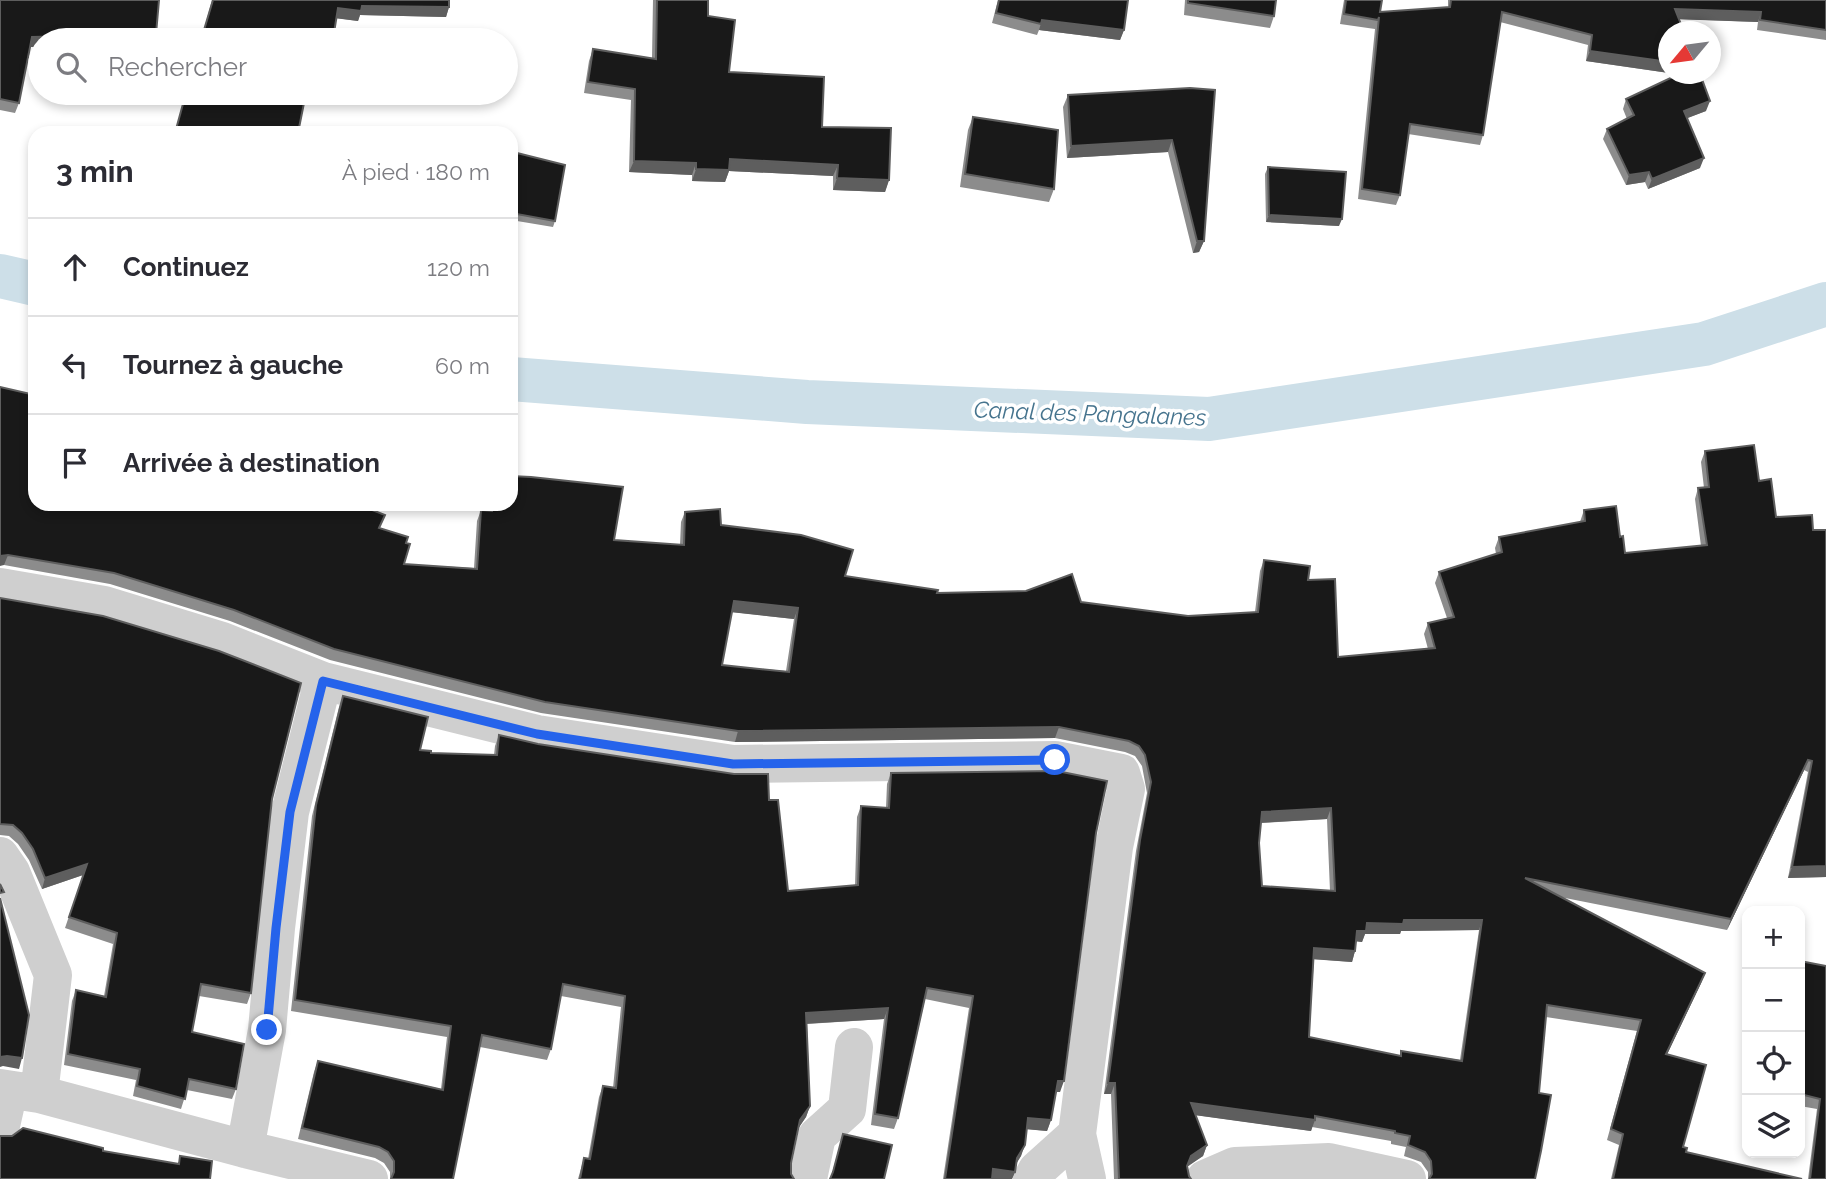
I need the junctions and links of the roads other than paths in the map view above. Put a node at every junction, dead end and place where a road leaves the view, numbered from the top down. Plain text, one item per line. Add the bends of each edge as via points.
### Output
1 (0, 587) edge
2 (323, 681) junction
3 (0, 856) edge
4 (854, 1047) dead end
5 (16, 1091) edge
6 (0, 1130) edge
7 (1077, 1134) junction
8 (245, 1149) junction
9 (369, 1179) edge
10 (808, 1179) edge
11 (1032, 1179) edge
12 (1087, 1179) edge
13 (1205, 1179) edge
14 (1407, 1179) edge

1 - 2 street via 104,605 222,641
2 - 7 street via 537,734 733,764 1055,760 1121,773 1126,789 1114,847
2 - 8 street via 290,812 267,1030
3 - 5 street via 11,872 53,975
4 - 10 street via 847,1109 817,1136
5 - 6 street
5 - 8 street
7 - 11 street
7 - 12 street
8 - 9 street
13 - 14 street via 1235,1166 1329,1162

